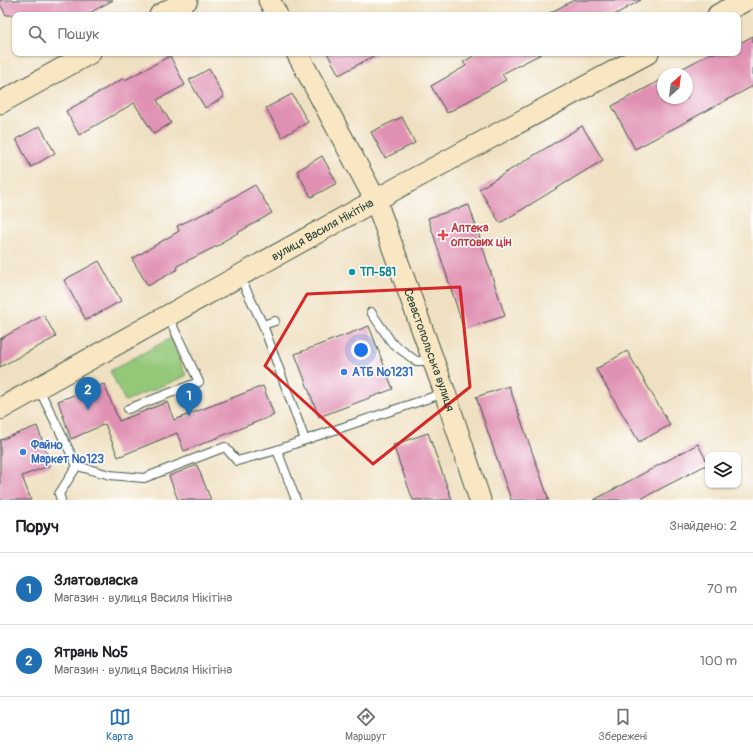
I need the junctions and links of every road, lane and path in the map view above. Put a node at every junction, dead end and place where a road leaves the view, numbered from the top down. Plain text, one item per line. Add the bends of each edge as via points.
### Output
1 (187, 0) edge
2 (269, 0) edge
3 (746, 0) edge
4 (165, 12) edge
5 (275, 12) edge
6 (724, 12) edge
7 (84, 56) edge
8 (299, 56) edge
9 (642, 56) edge
10 (0, 102) edge
11 (376, 201) junction
12 (240, 276) junction
13 (371, 312) dead end
14 (168, 316) junction
15 (275, 321) dead end
16 (263, 325) junction
17 (433, 361) junction
18 (39, 388) junction
19 (445, 393) junction
20 (0, 409) edge
21 (128, 409) dead end
22 (305, 440) junction
23 (276, 450) junction
24 (77, 466) junction
25 (61, 500) edge
26 (296, 500) edge
27 (480, 500) edge

1 - 4 street
2 - 5 street
3 - 6 street
7 - 10 street
8 - 11 street, Севастопольська вулиця
9 - 11 street, вулиця Василя Нікітіна
11 - 12 street, вулиця Василя Нікітіна
11 - 17 street, Севастопольська вулиця
12 - 14 street, вулиця Василя Нікітіна
12 - 16 lane
13 - 17 lane via 392,343 416,361
14 - 18 street, вулиця Василя Нікітіна
14 - 21 lane via 199,382
15 - 16 lane
16 - 22 lane
17 - 19 street, Севастопольська вулиця
18 - 20 street, вулиця Василя Нікітіна
18 - 24 lane
19 - 22 lane
19 - 27 street, Севастопольська вулиця
22 - 23 lane
23 - 24 lane via 237,461 225,447 144,478 110,475
23 - 26 lane
24 - 25 lane via 59,494

